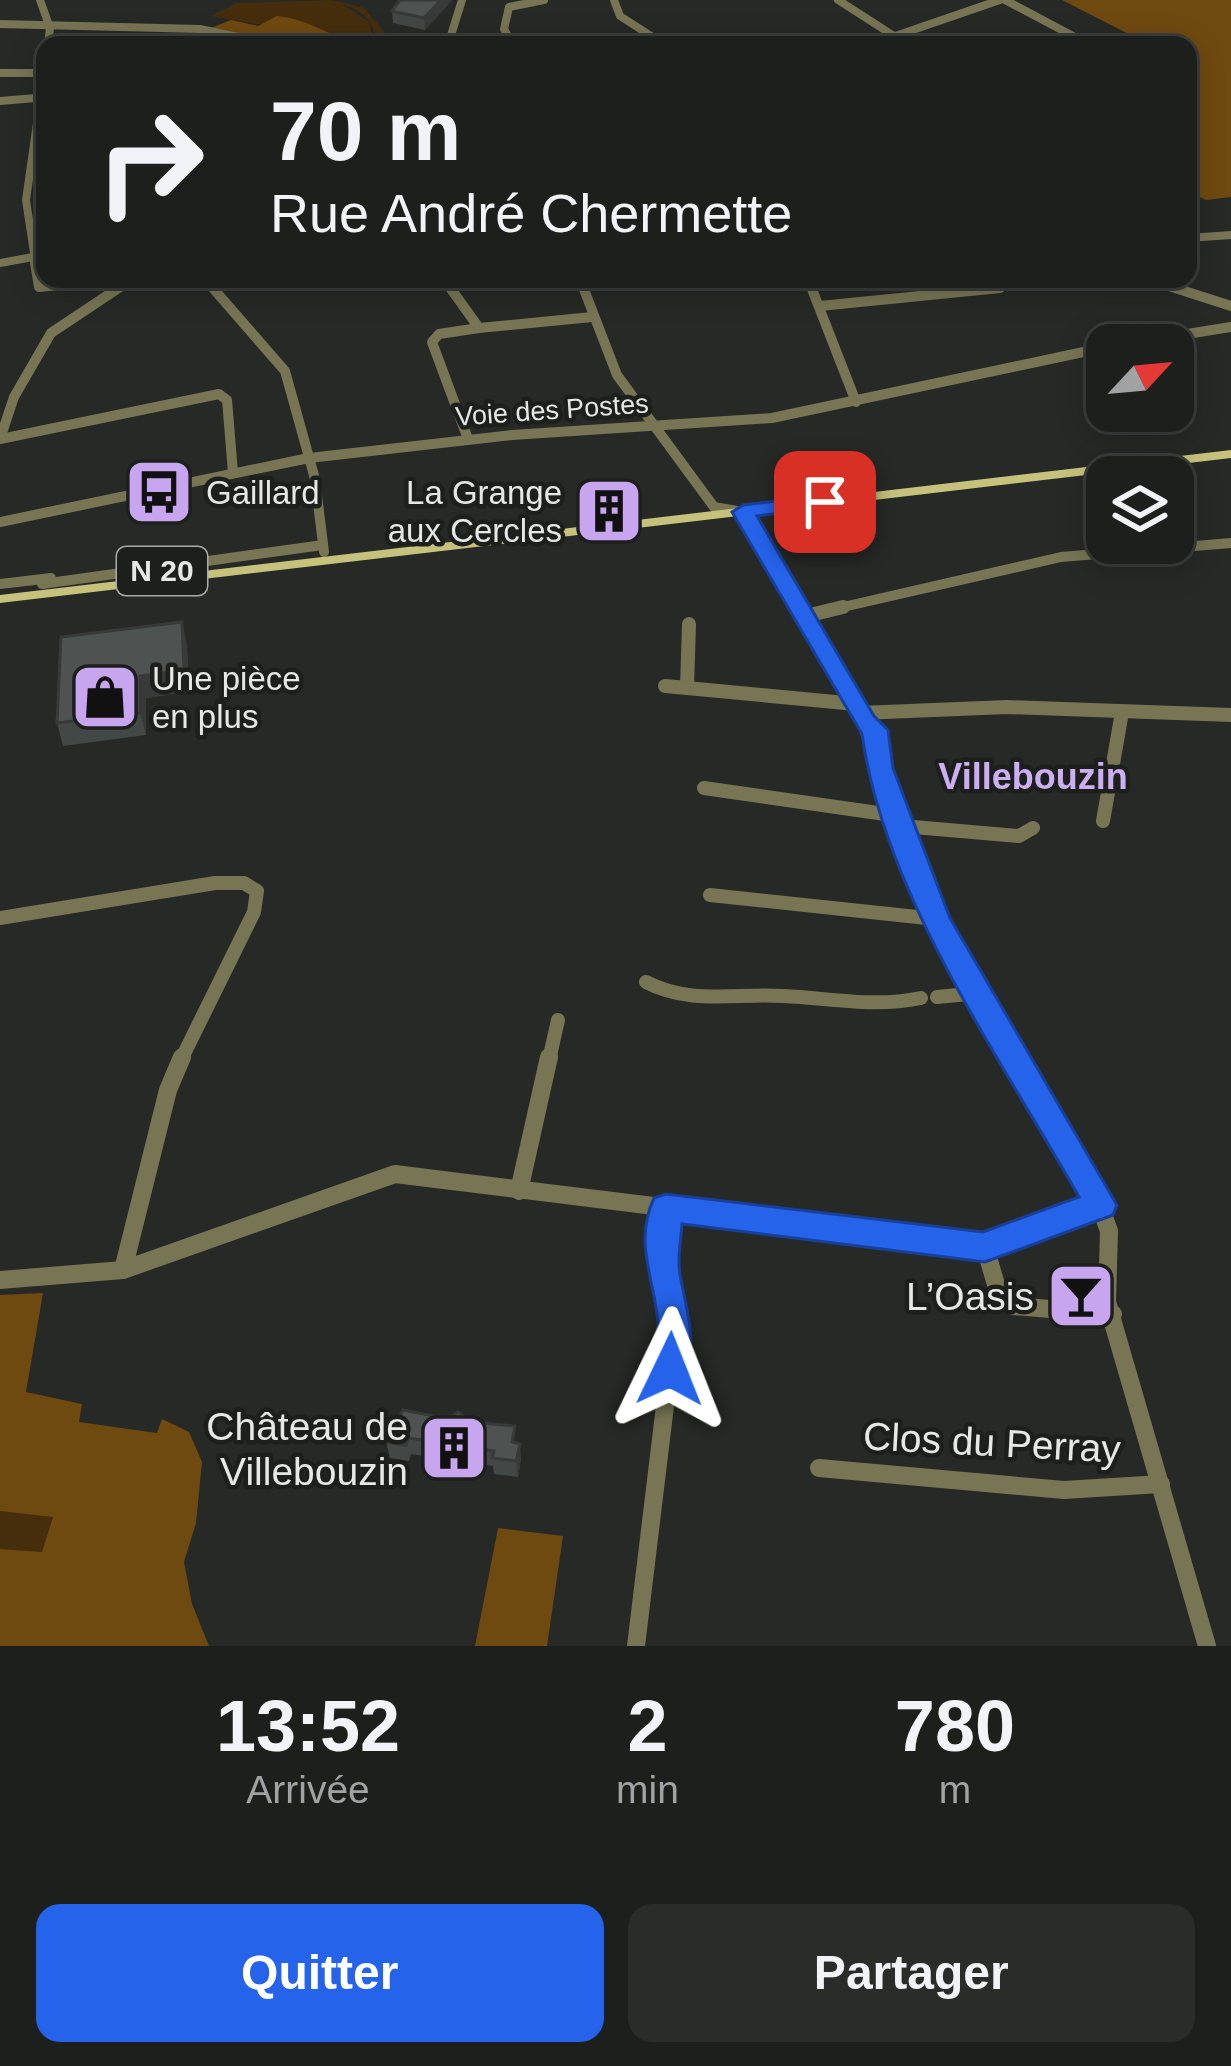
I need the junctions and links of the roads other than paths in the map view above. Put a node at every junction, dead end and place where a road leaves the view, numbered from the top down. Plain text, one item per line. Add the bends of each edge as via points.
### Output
1 (40, 0) edge
2 (462, 0) edge
3 (544, 0) edge
4 (614, 0) edge
5 (838, 0) edge
6 (1003, 0) edge
7 (0, 25) edge
8 (49, 27) junction
9 (48, 36) edge
10 (238, 36) edge
11 (451, 36) edge
12 (508, 36) edge
13 (651, 36) edge
14 (896, 36) edge
15 (904, 36) edge
16 (1073, 36) edge
17 (36, 70) edge
18 (0, 73) edge
19 (36, 98) edge
20 (0, 101) edge
21 (36, 149) edge
22 (28, 170) junction
23 (36, 170) edge
24 (1231, 235) edge
25 (1197, 237) edge
26 (33, 257) junction
27 (0, 263) edge
28 (36, 267) edge
29 (118, 288) edge
30 (213, 288) edge
31 (450, 288) edge
32 (583, 288) edge
33 (812, 288) edge
34 (1175, 288) edge
35 (1000, 289) dead end
36 (820, 306) junction
37 (1231, 306) edge
38 (592, 317) junction
39 (1231, 327) edge
40 (478, 328) junction
41 (1194, 333) edge
42 (1086, 352) edge
43 (856, 402) junction
44 (654, 427) junction
45 (0, 439) edge
46 (467, 439) junction
47 (1231, 451) edge
48 (309, 458) junction
49 (233, 473) junction
50 (709, 501) junction
51 (743, 512) junction
52 (0, 522) edge
53 (1231, 543) edge
54 (323, 549) junction
55 (74, 576) junction
56 (42, 584) junction
57 (0, 586) edge
58 (0, 599) edge
59 (806, 616) junction
60 (689, 624) dead end
61 (665, 686) dead end
62 (686, 688) junction
63 (1121, 712) junction
64 (860, 713) junction
65 (1231, 715) edge
66 (704, 788) dead end
67 (900, 821) junction
68 (1103, 821) dead end
69 (1034, 828) dead end
70 (710, 895) dead end
71 (0, 918) edge
72 (936, 919) junction
73 (646, 982) dead end
74 (979, 993) junction
75 (559, 1020) dead end
76 (519, 1191) junction
77 (1101, 1205) junction
78 (666, 1208) junction
79 (985, 1247) junction
80 (123, 1270) junction
81 (0, 1280) edge
82 (1113, 1314) junction
83 (819, 1468) dead end
84 (1161, 1484) junction
85 (636, 1646) edge
86 (1207, 1646) edge

1 - 8 street
2 - 11 street
3 - 12 street via 509,8
4 - 13 street via 620,16
5 - 14 street
6 - 15 street
6 - 16 street
7 - 8 street
8 - 9 street
8 - 10 street
17 - 18 street
19 - 20 street
21 - 22 street
22 - 23 street
22 - 26 street
24 - 25 street
26 - 27 street
26 - 28 street
29 - 45 street via 51,333
30 - 48 street via 285,371
31 - 40 street
32 - 38 street
33 - 36 street
34 - 37 street
35 - 36 street
36 - 43 street
38 - 40 street
38 - 44 street via 617,375
39 - 41 street
40 - 46 street via 431,342
42 - 43 street, Voie des Postes
43 - 44 street, Voie des Postes via 744,422
44 - 46 street, Voie des Postes
44 - 50 street
45 - 49 street via 219,394 227,400
46 - 48 street, Voie des Postes
47 - 50 main road, N 20
47 - 51 main road, N 20
48 - 49 street, Voie des Postes
48 - 54 street
49 - 52 street, Voie des Postes
50 - 51 street
50 - 54 main road, N 20
51 - 58 main road, N 20
51 - 59 street
53 - 59 street via 1061,556
54 - 55 street
54 - 56 main road, N 20
55 - 56 street
55 - 57 street
56 - 57 main road, N 20
59 - 64 street
60 - 62 street
61 - 62 street
62 - 64 street
63 - 64 street
63 - 65 street
63 - 68 street
64 - 67 street
66 - 67 street
67 - 69 street via 1019,836
67 - 72 street
70 - 72 street
71 - 80 street via 244,883 256,891 254,912 168,1090
72 - 74 street
73 - 74 street via 677,993 790,995 857,1008
74 - 77 street
75 - 76 street
76 - 78 street
76 - 80 street via 395,1174
77 - 79 street
77 - 82 street
78 - 79 street
78 - 85 street via 661,1270 675,1323
79 - 82 street via 997,1288 1013,1306
80 - 81 street
82 - 84 street
83 - 84 street, Clos du Perray via 1064,1490
84 - 86 street

